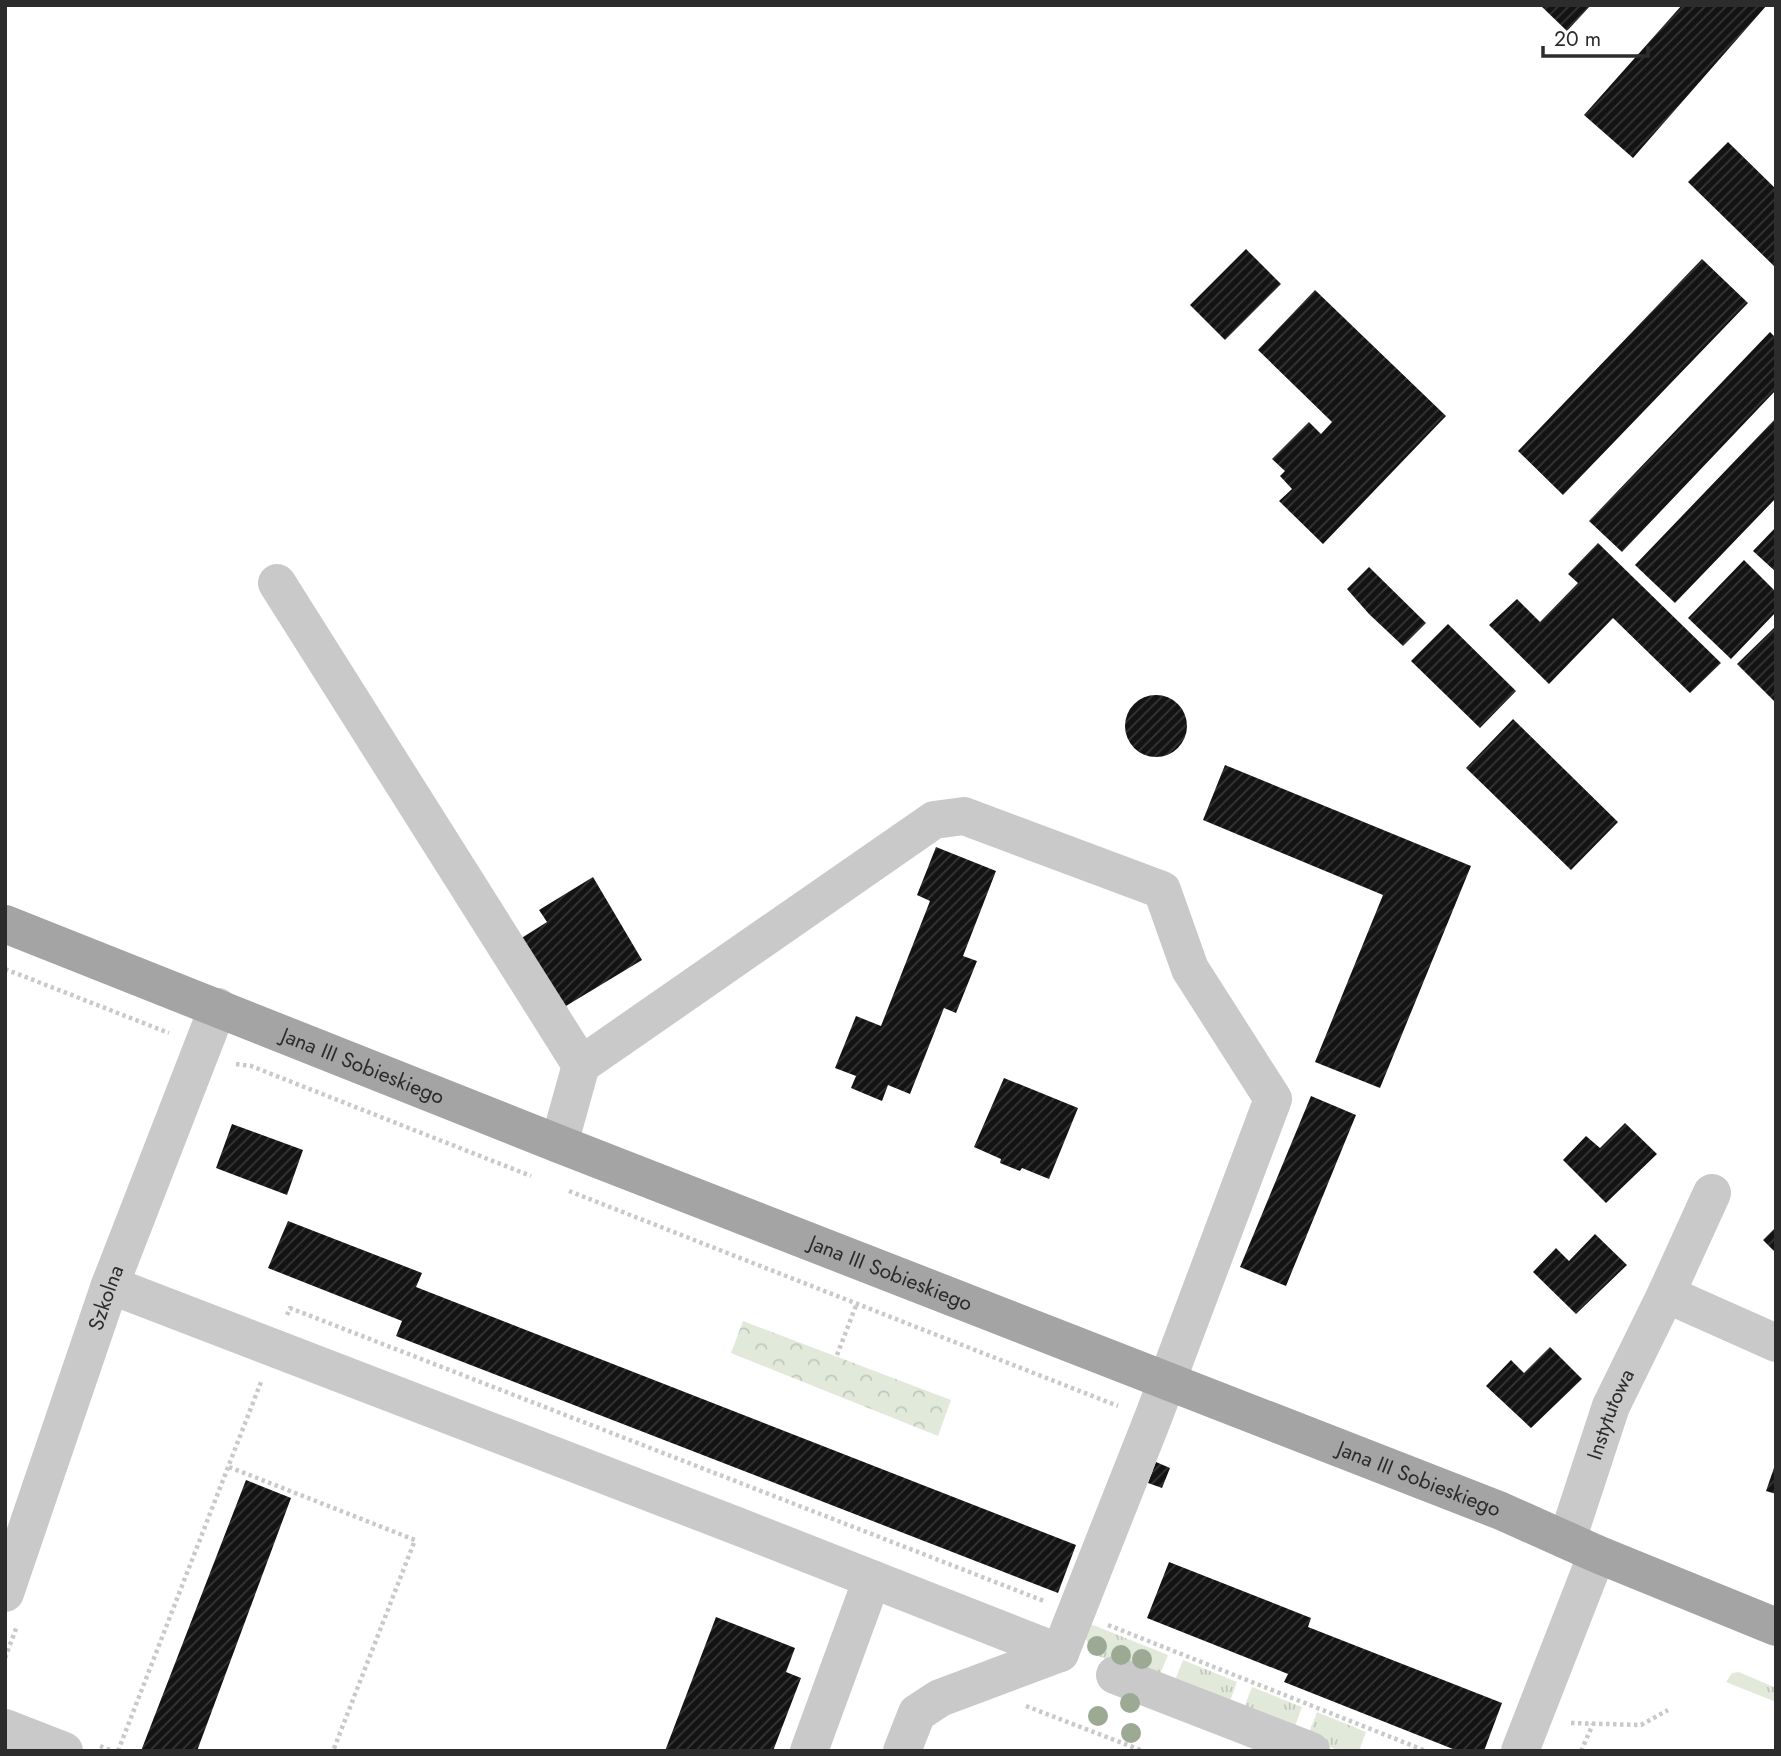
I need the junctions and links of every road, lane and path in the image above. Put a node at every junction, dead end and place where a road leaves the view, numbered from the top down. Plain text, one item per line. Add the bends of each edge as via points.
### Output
1 (277, 583) dead end
2 (5, 924) edge
3 (5, 969) edge
4 (218, 1007) junction
5 (202, 1046) junction
6 (581, 1065) junction
7 (559, 1144) junction
8 (532, 1177) dead end
9 (558, 1186) dead end
10 (1712, 1193) dead end
11 (110, 1285) junction
12 (1666, 1294) junction
13 (857, 1303) junction
14 (1776, 1343) edge
15 (836, 1355) dead end
16 (1167, 1380) junction
17 (1122, 1407) dead end
18 (229, 1467) dead end
19 (1582, 1547) junction
20 (872, 1580) junction
21 (12, 1606) edge
22 (1776, 1627) edge
23 (1060, 1653) junction
24 (5, 1658) edge
25 (1115, 1675) dead end
26 (1016, 1703) dead end
27 (1668, 1710) dead end
28 (1536, 1711) junction
29 (1593, 1724) junction
30 (5, 1728) edge
31 (64, 1751) edge
32 (333, 1751) edge
33 (809, 1751) edge
34 (902, 1751) edge
35 (1143, 1751) edge
36 (1311, 1751) edge
37 (1520, 1751) edge
38 (1581, 1751) edge

1 - 6 street
2 - 4 main road, Jana III Sobieskiego
3 - 5 path
4 - 5 street, Szkolna
4 - 7 main road, Jana III Sobieskiego
5 - 8 path via 232,1065 251,1066
5 - 11 street, Szkolna
6 - 7 street
6 - 16 street via 934,820 964,816 1163,890 1190,969 1273,1099
7 - 16 main road, Jana III Sobieskiego
9 - 13 path
10 - 12 street, Instytutowa
11 - 20 street
11 - 21 street, Szkolna
12 - 14 street
12 - 19 street, Instytutowa via 1611,1406
13 - 15 path
13 - 17 path
16 - 19 main road, Jana III Sobieskiego
16 - 23 street
18 - 32 path via 415,1540
19 - 22 main road, Jana III Sobieskiego
19 - 28 street, Instytutowa
20 - 23 street
20 - 33 street
21 - 24 path
23 - 34 street via 940,1698 917,1713
25 - 36 street
26 - 35 path
27 - 29 path via 1641,1725
28 - 29 path via 1569,1723
28 - 37 street, Instytutowa
29 - 38 path
30 - 31 street

